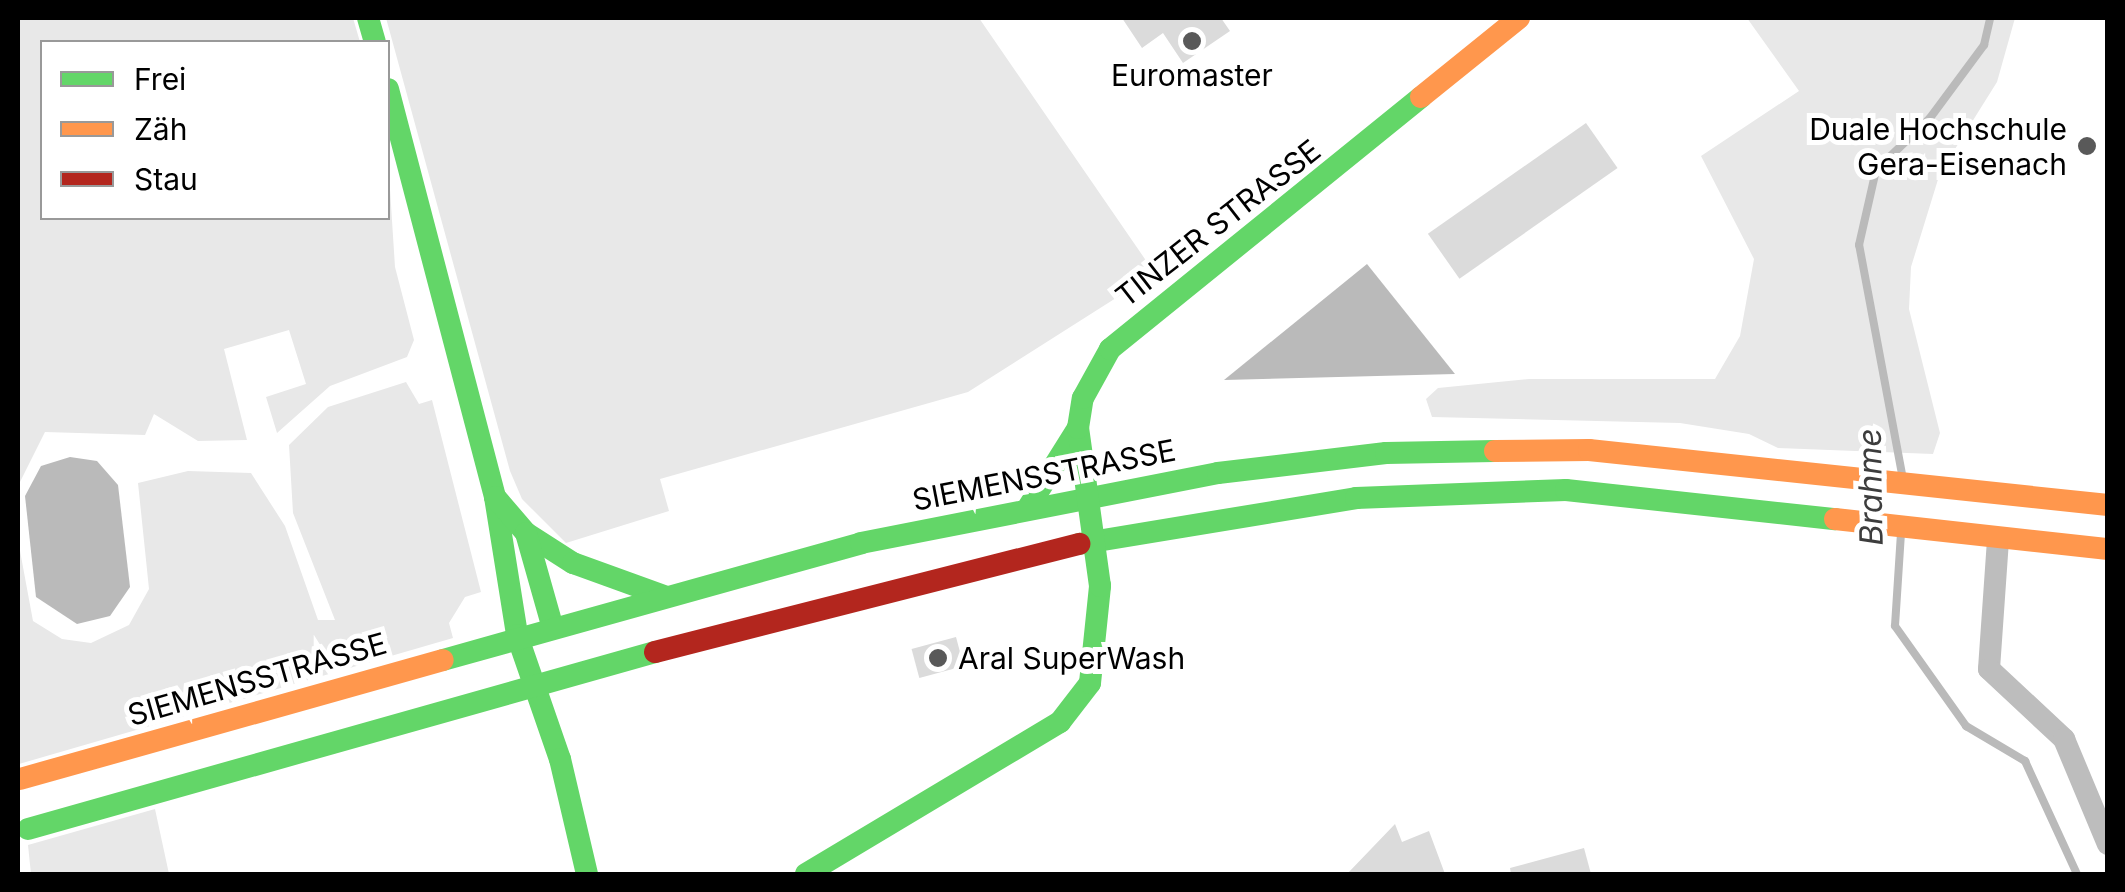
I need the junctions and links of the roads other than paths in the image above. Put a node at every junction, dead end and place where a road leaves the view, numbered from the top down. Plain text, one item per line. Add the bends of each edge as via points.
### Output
1 (1519, 18) edge
2 (390, 97) edge
3 (1078, 428) junction
4 (1088, 495) junction
5 (496, 497) junction
6 (2004, 498) junction
7 (2108, 505) edge
8 (1029, 506) junction
9 (526, 532) junction
10 (1097, 540) junction
11 (1998, 540) junction
12 (2108, 550) edge
13 (664, 596) junction
14 (552, 625) junction
15 (517, 635) junction
16 (534, 687) junction
17 (20, 779) dead end
18 (28, 829) dead end
19 (2108, 844) edge
20 (587, 874) edge
21 (806, 874) edge

1 - 3 main road, TINZER STRASSE via 1125,334 1091,380
2 - 5 main road
3 - 4 main road, TINZER STRASSE
3 - 8 main road
4 - 6 main road, SIEMENSSTRASSE via 1236,470 1484,448 1648,456
4 - 8 main road, SIEMENSSTRASSE
4 - 10 main road, TINZER STRASSE
5 - 9 main road
5 - 15 main road
6 - 7 main road, SIEMENSSTRASSE
6 - 11 main road
8 - 13 main road, SIEMENSSTRASSE
9 - 13 main road via 573,563
9 - 14 main road
10 - 11 main road via 1319,503 1484,490 1678,499
10 - 16 main road
10 - 21 main road via 1098,657 1076,705
11 - 12 main road
11 - 19 street via 1989,669 2064,739
13 - 14 main road, SIEMENSSTRASSE
14 - 15 main road, SIEMENSSTRASSE
14 - 16 main road
15 - 16 main road
15 - 17 main road, SIEMENSSTRASSE
16 - 18 main road
16 - 20 main road

